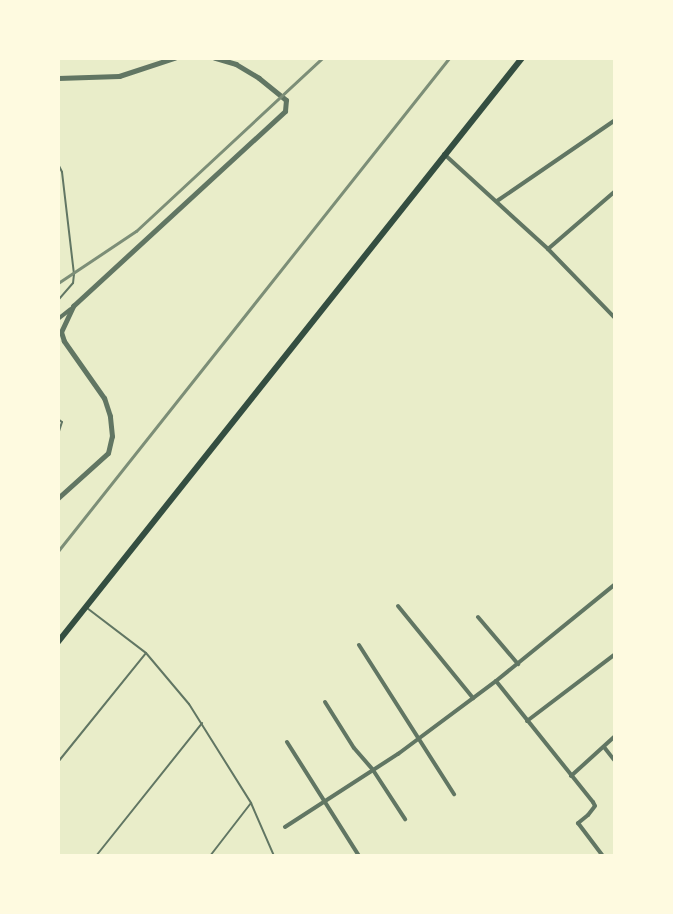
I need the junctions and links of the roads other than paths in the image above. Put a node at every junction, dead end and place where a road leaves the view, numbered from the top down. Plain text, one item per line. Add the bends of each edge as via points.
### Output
1 (215, 58) edge
2 (522, 58) edge
3 (173, 59) edge
4 (58, 78) edge
5 (615, 121) edge
6 (444, 154) junction
7 (58, 164) edge
8 (615, 192) edge
9 (497, 201) junction
10 (548, 249) junction
11 (58, 300) edge
12 (73, 306) junction
13 (615, 317) edge
14 (58, 319) edge
15 (58, 419) edge
16 (58, 434) edge
17 (58, 498) edge
18 (615, 585) edge
19 (398, 606) dead end
20 (86, 607) junction
21 (478, 617) dead end
22 (58, 642) edge
23 (359, 645) dead end
24 (146, 653) junction
25 (615, 655) edge
26 (518, 664) junction
27 (496, 681) junction
28 (473, 698) junction
29 (325, 702) dead end
30 (527, 721) junction
31 (202, 723) junction
32 (615, 737) edge
33 (417, 739) junction
34 (288, 742) dead end
35 (604, 747) junction
36 (615, 760) edge
37 (58, 762) edge
38 (373, 770) junction
39 (571, 776) junction
40 (454, 794) dead end
41 (323, 801) junction
42 (251, 803) junction
43 (405, 819) dead end
44 (285, 827) dead end
45 (96, 855) edge
46 (210, 855) edge
47 (274, 855) edge
48 (359, 855) edge
49 (603, 855) edge

1 - 12 street via 236,64 259,78 286,100 285,111
2 - 6 main road
3 - 4 street via 119,76
5 - 9 street
6 - 9 street
6 - 20 main road
7 - 11 lane via 74,274 73,283
8 - 10 street
9 - 10 street
10 - 13 street
12 - 14 street
12 - 17 street via 62,332 64,341 104,398 111,416 112,436 108,453
15 - 16 lane via 62,422
18 - 26 street
19 - 28 street
20 - 22 main road
20 - 24 lane
21 - 26 street
23 - 33 street
24 - 31 lane
24 - 37 lane
25 - 30 street
26 - 27 street
27 - 28 street
27 - 30 street
28 - 33 street
29 - 38 street
30 - 39 street
31 - 42 lane
31 - 45 lane
32 - 35 street
33 - 38 street
33 - 40 street
34 - 41 street
35 - 36 street
35 - 39 street
38 - 41 street
38 - 43 street
39 - 49 street via 595,806 578,823
41 - 44 street
41 - 48 street
42 - 46 lane
42 - 47 lane

